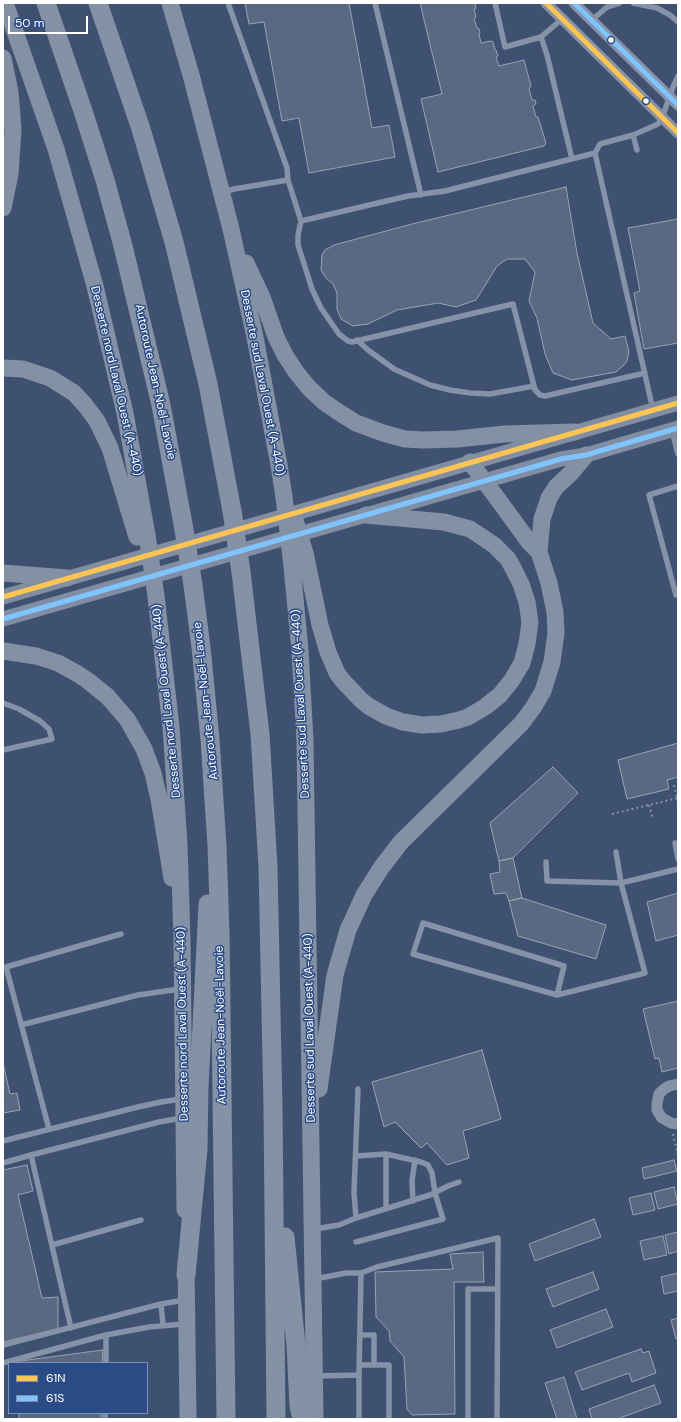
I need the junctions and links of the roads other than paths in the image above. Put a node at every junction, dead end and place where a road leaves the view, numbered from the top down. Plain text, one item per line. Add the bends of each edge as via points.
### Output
1 (5, 3) edge
2 (46, 3) edge
3 (98, 3) edge
4 (170, 3) edge
5 (228, 3) edge
6 (375, 3) edge
7 (495, 3) edge
8 (546, 3) edge
9 (574, 3) edge
10 (620, 3) edge
11 (633, 3) edge
12 (646, 4) edge
13 (562, 19) junction
14 (592, 20) junction
15 (678, 22) edge
16 (541, 38) junction
17 (3, 58) edge
18 (678, 76) edge
19 (674, 101) edge
20 (662, 118) junction
21 (678, 133) edge
22 (634, 135) junction
23 (637, 150) dead end
24 (595, 153) junction
25 (572, 159) junction
26 (288, 180) junction
27 (222, 193) junction
28 (421, 194) junction
29 (3, 208) edge
30 (301, 221) junction
31 (231, 229) junction
32 (358, 340) junction
33 (3, 368) edge
34 (645, 373) junction
35 (534, 386) junction
36 (678, 403) edge
37 (653, 410) junction
38 (675, 429) edge
39 (575, 432) junction
40 (678, 454) edge
41 (586, 455) junction
42 (470, 462) junction
43 (484, 481) junction
44 (678, 486) edge
45 (366, 515) junction
46 (142, 536) junction
47 (539, 552) junction
48 (298, 555) junction
49 (3, 573) edge
50 (67, 578) junction
51 (676, 595) dead end
52 (3, 597) edge
53 (3, 619) edge
54 (3, 651) edge
55 (3, 703) edge
56 (3, 750) edge
57 (214, 779) junction
58 (675, 843) dead end
59 (616, 852) dead end
60 (678, 859) edge
61 (546, 862) dead end
62 (678, 869) edge
63 (621, 883) junction
64 (121, 934) dead end
65 (182, 939) junction
66 (182, 989) junction
67 (557, 995) junction
68 (21, 1026) junction
69 (678, 1084) edge
70 (358, 1089) dead end
71 (184, 1099) junction
72 (273, 1108) junction
73 (184, 1118) junction
74 (676, 1127) edge
75 (49, 1129) junction
76 (3, 1141) edge
77 (311, 1145) junction
78 (386, 1154) junction
79 (31, 1155) junction
80 (356, 1156) junction
81 (416, 1160) junction
82 (3, 1163) edge
83 (459, 1182) dead end
84 (435, 1192) junction
85 (413, 1201) junction
86 (386, 1209) junction
87 (356, 1218) junction
88 (141, 1220) dead end
89 (312, 1230) junction
90 (356, 1242) dead end
91 (52, 1245) junction
92 (361, 1272) junction
93 (186, 1275) junction
94 (313, 1279) junction
95 (498, 1289) junction
96 (186, 1300) junction
97 (161, 1304) junction
98 (186, 1324) junction
99 (163, 1325) junction
100 (71, 1328) junction
101 (106, 1335) junction
102 (360, 1335) junction
103 (3, 1345) edge
104 (106, 1362) edge
105 (3, 1363) edge
106 (359, 1364) junction
107 (374, 1365) junction
108 (359, 1375) junction
109 (315, 1376) junction
110 (188, 1419) edge
111 (226, 1419) edge
112 (276, 1419) edge
113 (302, 1419) edge
114 (315, 1419) edge
115 (359, 1419) edge
116 (389, 1419) edge
117 (468, 1419) edge
118 (497, 1419) edge

1 - 46 main road, Desserte nord Laval Ouest (A-440) via 56,149 95,286 125,413
2 - 57 highway, Autoroute Jean-Noël-Lavoie, bridge via 105,180 161,405 193,585
3 - 72 highway, bridge via 141,129 174,242 208,384 232,511 259,722 269,899
4 - 27 main road, Desserte sud Laval Ouest (A-440)
5 - 26 lane via 287,168
6 - 28 lane
7 - 16 lane via 505,47
8 - 13 street
9 - 14 street
10 - 14 lane via 607,7
11 - 12 lane
12 - 15 lane via 665,12
13 - 16 lane
13 - 20 street
14 - 19 street
16 - 25 lane
17 - 29 main road via 10,92 13,130 10,174
18 - 19 lane via 673,87
19 - 20 lane
20 - 21 street
20 - 22 lane via 658,124
22 - 23 lane
22 - 24 lane via 600,144
24 - 25 lane
24 - 34 lane
25 - 28 lane via 445,191
26 - 27 lane
26 - 30 lane
27 - 31 main road, Desserte sud Laval Ouest (A-440)
28 - 30 lane
30 - 32 lane via 298,245 321,308 339,334 348,341
31 - 39 main road via 262,298 276,337 290,363 317,395 347,418 382,433 423,440
31 - 48 main road, Desserte sud Laval Ouest (A-440), bridge
32 - 35 lane via 394,369 430,385 490,394
32 - 35 lane via 513,304
33 - 46 main road via 23,369 50,378 74,393 85,405 97,421 110,448
34 - 35 lane via 545,396 537,393
34 - 37 lane
36 - 37 street
37 - 39 street
38 - 40 lane
38 - 41 street
39 - 42 street
41 - 43 street via 561,459
41 - 47 main road via 549,498 542,518
42 - 43 main road
42 - 50 street
43 - 45 street
43 - 47 main road
44 - 51 lane via 650,495
45 - 48 main road via 444,522 466,528 494,545 513,568 525,593 529,612 528,644 522,663 512,680 500,695 485,707 459,720 422,725 390,718 362,701 337,673
45 - 53 street
46 - 65 main road, Desserte nord Laval Ouest (A-440), bridge via 156,596 166,667 174,756
47 - 77 main road via 552,594 556,622 554,653 546,682 536,704 521,724 394,850 360,904 345,940 334,979
48 - 77 main road, Desserte sud Laval Ouest (A-440) via 298,623 304,712
49 - 50 main road
50 - 52 street
54 - 65 main road via 47,659 78,674 106,696 124,714 134,729 149,760 156,785
55 - 56 lane via 40,721 49,729 52,739
57 - 93 highway via 198,1149
57 - 111 highway, Autoroute Jean-Noël-Lavoie via 220,925
58 - 60 lane
59 - 63 lane
61 - 63 lane via 547,881
62 - 63 lane
63 - 67 lane via 645,973
64 - 68 lane via 6,967
65 - 66 main road, Desserte nord Laval Ouest (A-440)
66 - 68 lane via 138,995
66 - 71 main road, Desserte nord Laval Ouest (A-440)
67 - 67 lane via 413,954 423,923 564,966
68 - 75 lane
69 - 74 street via 664,1089 658,1097 657,1104 662,1118
70 - 80 lane
71 - 73 main road, Desserte nord Laval Ouest (A-440)
71 - 75 lane via 161,1102
72 - 112 highway
72 - 113 highway
73 - 79 lane
73 - 93 main road, Desserte nord Laval Ouest (A-440)
75 - 76 lane
77 - 89 main road, Desserte sud Laval Ouest (A-440)
78 - 80 lane
78 - 81 lane
78 - 86 lane
79 - 82 lane
79 - 91 lane
80 - 87 lane
81 - 84 lane via 428,1165
81 - 85 lane via 412,1181
83 - 84 lane
84 - 85 lane
84 - 90 lane via 443,1219
85 - 86 lane
86 - 87 lane
87 - 89 lane via 339,1225
88 - 91 lane
89 - 94 main road, Desserte sud Laval Ouest (A-440)
91 - 100 lane
92 - 94 lane
92 - 95 lane via 498,1238
92 - 102 lane
93 - 96 main road, Desserte nord Laval Ouest (A-440)
94 - 109 main road, Desserte sud Laval Ouest (A-440)
95 - 117 lane via 468,1289
95 - 118 lane
96 - 97 lane
96 - 98 main road, Desserte nord Laval Ouest (A-440)
97 - 99 lane
97 - 100 lane
98 - 99 lane
98 - 110 main road, Desserte nord Laval Ouest (A-440)
99 - 101 lane
100 - 103 lane
101 - 104 lane
101 - 105 lane
102 - 106 lane
102 - 107 lane via 374,1335
106 - 107 lane
106 - 108 lane
107 - 116 lane via 389,1365
108 - 109 lane
108 - 115 lane
109 - 114 main road, Desserte sud Laval Ouest (A-440)

